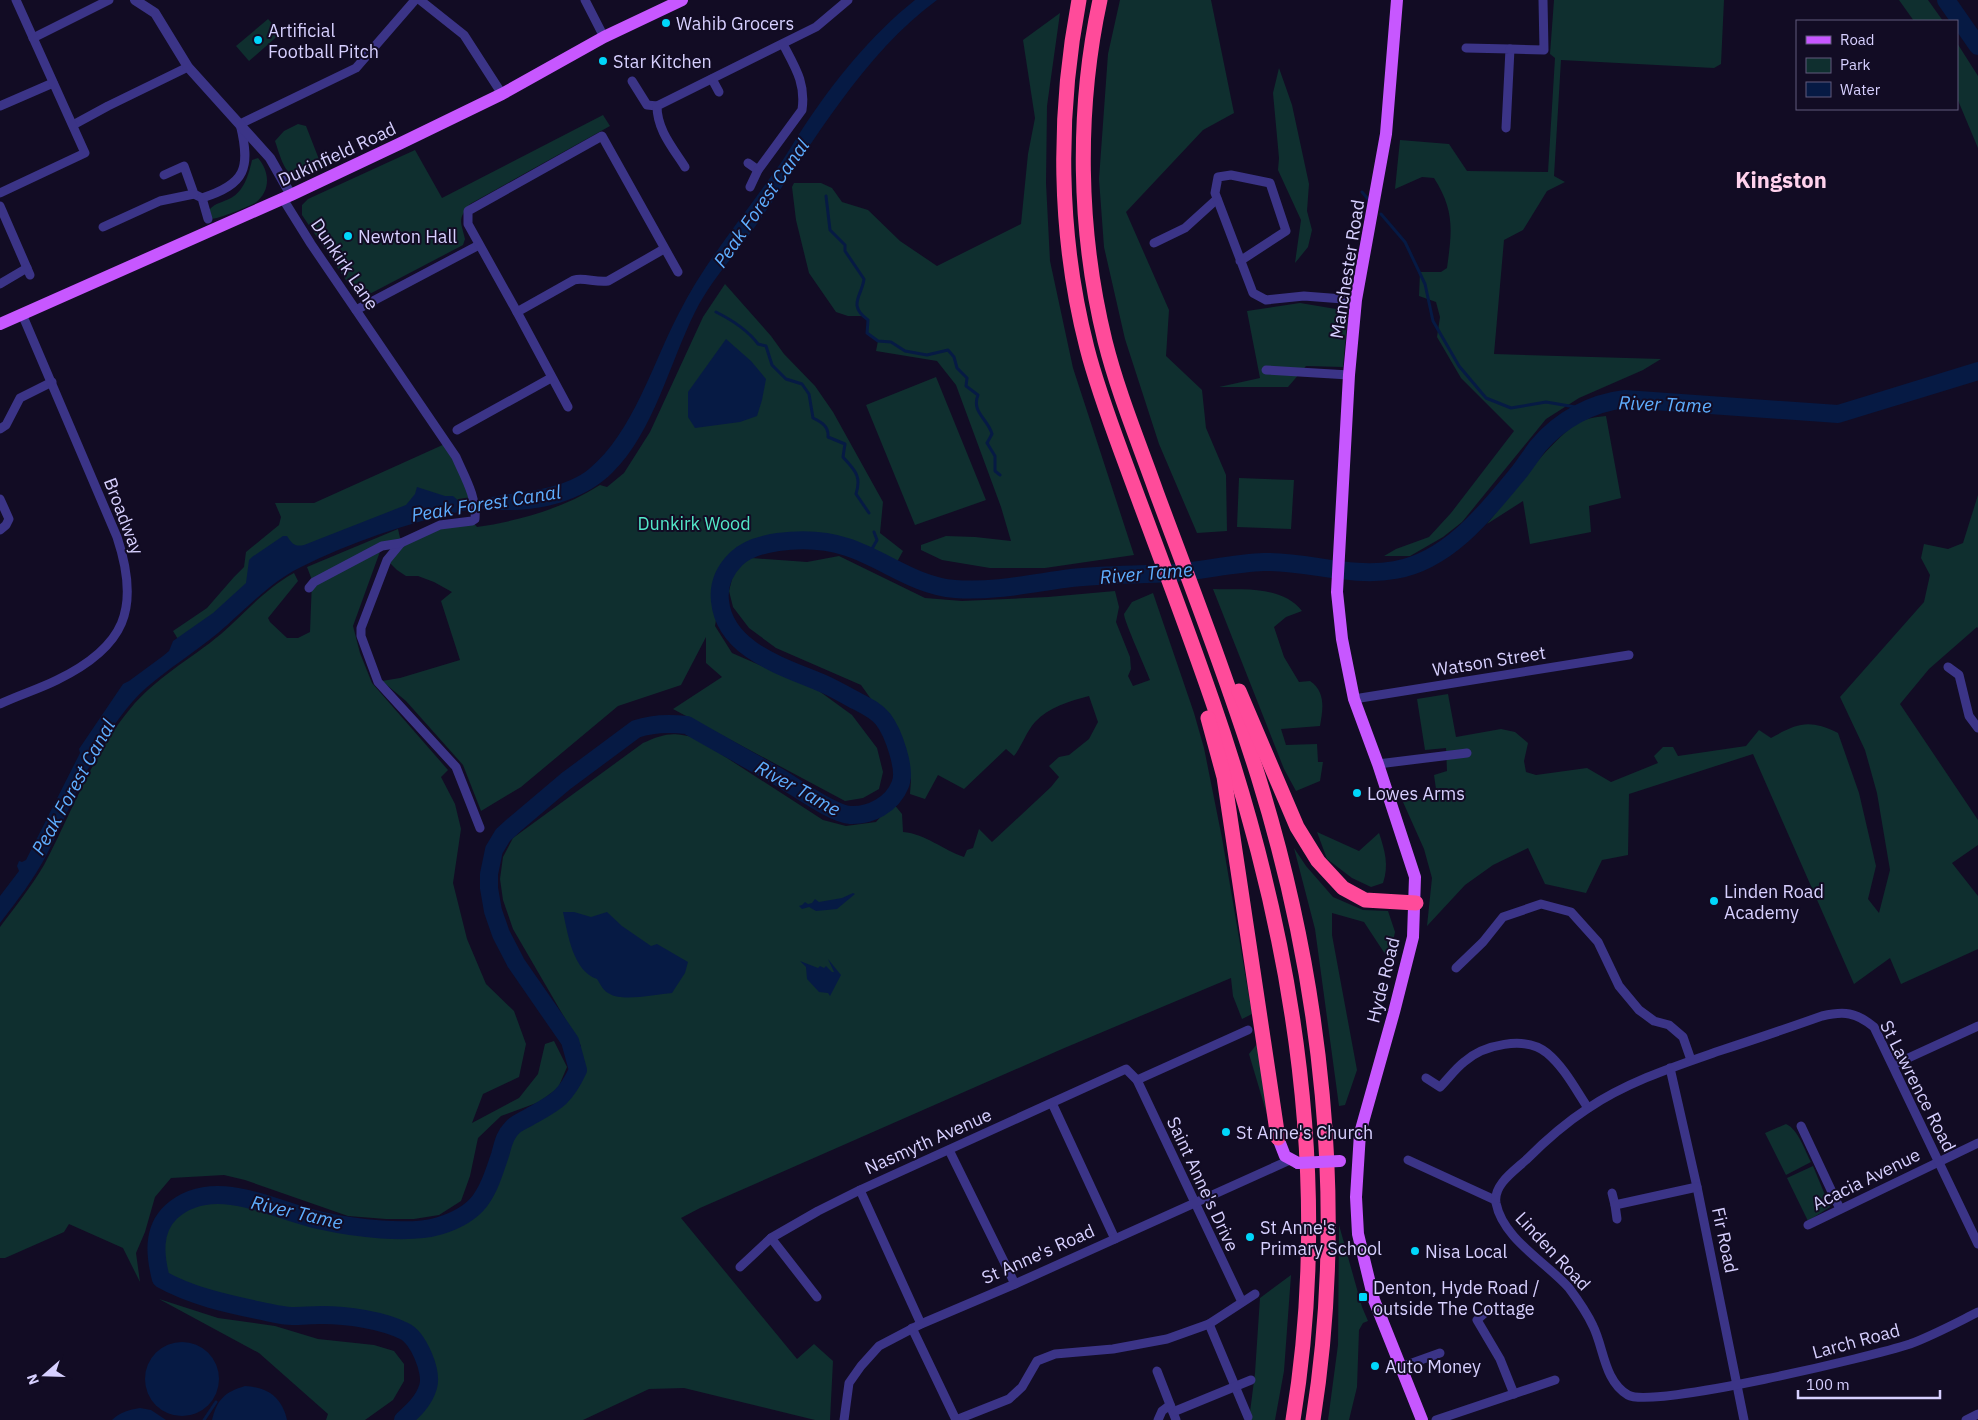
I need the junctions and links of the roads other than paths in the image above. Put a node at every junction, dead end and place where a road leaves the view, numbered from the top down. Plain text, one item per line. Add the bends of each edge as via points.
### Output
1 (16, 0) edge
2 (108, 0) edge
3 (134, 0) edge
4 (415, 0) edge
5 (420, 0) edge
6 (585, 0) edge
7 (682, 0) edge
8 (848, 0) edge
9 (1079, 0) edge
10 (1100, 0) edge
11 (1397, 0) edge
12 (1543, 0) edge
13 (604, 37) junction
14 (33, 38) junction
15 (783, 44) junction
16 (1466, 48) dead end
17 (1510, 49) junction
18 (188, 67) junction
19 (712, 79) junction
20 (632, 81) dead end
21 (53, 82) junction
22 (719, 92) dead end
23 (502, 94) junction
24 (0, 106) edge
25 (657, 106) junction
26 (240, 124) junction
27 (73, 125) junction
28 (1506, 128) dead end
29 (748, 163) dead end
30 (685, 167) dead end
31 (758, 170) junction
32 (164, 175) dead end
33 (750, 187) dead end
34 (0, 192) edge
35 (198, 196) junction
36 (287, 197) junction
37 (1217, 199) junction
38 (0, 206) edge
39 (208, 219) dead end
40 (103, 227) dead end
41 (1154, 242) dead end
42 (479, 245) junction
43 (664, 249) junction
44 (1240, 261) junction
45 (678, 272) dead end
46 (0, 284) edge
47 (1356, 300) junction
48 (356, 310) junction
49 (517, 312) junction
50 (22, 314) junction
51 (0, 324) edge
52 (1266, 370) dead end
53 (1349, 375) junction
54 (551, 378) junction
55 (52, 382) junction
56 (568, 407) dead end
57 (0, 429) edge
58 (457, 430) dead end
59 (0, 500) edge
60 (0, 530) edge
61 (401, 543) junction
62 (1341, 544) joint
63 (309, 588) dead end
64 (1629, 655) dead end
65 (1948, 667) dead end
66 (1235, 693) junction
67 (1354, 699) junction
68 (1209, 703) junction
69 (0, 704) edge
70 (1978, 728) edge
71 (1467, 753) dead end
72 (1378, 764) junction
73 (480, 828) dead end
74 (1416, 903) junction
75 (1456, 968) dead end
76 (1978, 1026) edge
77 (1248, 1030) dead end
78 (1695, 1059) junction
79 (1893, 1065) junction
80 (1670, 1068) junction
81 (1426, 1078) dead end
82 (1136, 1080) junction
83 (1052, 1103) junction
84 (1588, 1108) junction
85 (1801, 1126) dead end
86 (1278, 1138) joint
87 (1978, 1143) edge
88 (949, 1150) junction
89 (1408, 1160) dead end
90 (1938, 1161) junction
91 (1294, 1162) junction
92 (1357, 1162) junction
93 (1697, 1187) junction
94 (860, 1190) junction
95 (1612, 1193) dead end
96 (1495, 1200) junction
97 (1194, 1204) junction
98 (1615, 1205) junction
99 (1840, 1209) junction
100 (1617, 1219) dead end
101 (1808, 1225) dead end
102 (771, 1238) junction
103 (1115, 1238) junction
104 (1978, 1244) edge
105 (740, 1267) dead end
106 (1015, 1284) junction
107 (1255, 1294) dead end
108 (817, 1297) dead end
109 (1242, 1302) junction
110 (1486, 1312) dead end
111 (1978, 1312) edge
112 (921, 1324) junction
113 (1209, 1324) junction
114 (912, 1328) junction
115 (1440, 1353) dead end
116 (1401, 1367) junction
117 (1157, 1370) dead end
118 (1251, 1380) dead end
119 (1555, 1380) dead end
120 (1738, 1385) junction
121 (1235, 1386) junction
122 (1514, 1394) junction
123 (1173, 1412) edge
124 (1978, 1414) edge
125 (1248, 1417) dead end
126 (844, 1420) edge
127 (956, 1420) edge
128 (1158, 1420) edge
129 (1293, 1420) edge
130 (1313, 1420) edge
131 (1422, 1420) edge
132 (1436, 1420) edge
133 (1744, 1420) edge
134 (1966, 1420) edge

1 - 14 street
2 - 14 street
3 - 18 street via 154,13
4 - 26 street via 356,68
5 - 23 street via 464,35
6 - 13 street
7 - 13 main road, Dukinfield Road
8 - 15 street via 816,27
9 - 68 highway via 1063,135 1064,195 1078,309 1103,402
10 - 66 highway via 1087,97 1083,168 1092,276 1105,341 1121,393
11 - 47 main road, Manchester Road via 1386,134
12 - 17 street via 1544,50
13 - 23 main road, Dukinfield Road
14 - 21 street
15 - 19 street
15 - 31 street via 801,80 802,110
16 - 17 street
17 - 28 street
18 - 26 street
18 - 27 street
19 - 22 street
19 - 25 street
20 - 25 street via 647,105
21 - 24 street
21 - 27 street
23 - 36 main road, Dukinfield Road
25 - 30 street via 660,128
26 - 35 street via 246,156 241,174 223,192
26 - 36 street via 270,158
27 - 34 street via 85,153
29 - 31 street
31 - 33 street
32 - 35 street via 184,166
35 - 39 street
35 - 40 street via 160,202
36 - 48 street, Dunkirk Lane via 311,244
36 - 50 main road, Dukinfield Road
37 - 41 street via 1186,228
37 - 44 street
37 - 44 street via 1218,177 1231,175 1270,183 1286,231
38 - 46 street via 28,272
42 - 43 street via 468,224 468,211 602,136
42 - 48 street
42 - 49 street
43 - 45 street
43 - 49 street via 608,281 579,278
44 - 47 street via 1253,293 1266,300 1304,296
47 - 53 main road, Manchester Road
48 - 61 street, Dunkirk Lane via 456,457 473,496 475,519 472,521 440,525
49 - 54 street
50 - 51 main road, Dukinfield Road
50 - 55 street, Broadway
52 - 53 street
53 - 62 main road, Manchester Road
54 - 56 street
54 - 58 street
55 - 57 street via 20,398 6,425
55 - 69 street, Broadway via 124,558 128,595 126,615 109,644 78,668
59 - 60 street via 8,520
61 - 63 street via 382,546 314,582
61 - 73 street via 387,560 361,628 361,636 378,682 456,768
62 - 67 main road, Hyde Road via 1338,592 1342,639
64 - 67 street, Watson Street
65 - 70 street via 1959,675 1969,716
66 - 74 highway via 1297,827 1318,861 1343,888 1364,900
66 - 130 highway via 1296,920 1313,1018 1322,1100 1328,1200 1326,1287 1319,1385
67 - 72 main road, Hyde Road
68 - 86 highway via 1224,777
68 - 129 highway via 1257,846 1294,1021 1304,1108 1310,1211 1307,1300
71 - 72 street
72 - 74 main road, Hyde Road via 1415,877
74 - 92 main road, Hyde Road via 1413,937 1360,1133
75 - 78 street via 1503,917 1541,904 1571,912 1598,942 1619,986 1639,1010 1654,1021 1669,1025 1683,1037
76 - 79 street
77 - 82 street
78 - 79 street, St Lawrence Road via 1841,1012 1865,1020 1874,1027
78 - 80 street
79 - 90 street, St Lawrence Road
80 - 84 street
80 - 93 street, Fir Road
81 - 84 street via 1440,1087 1465,1061 1494,1045 1528,1045 1551,1057
82 - 83 street, Nasmyth Avenue via 1126,1069
82 - 97 street, Saint Anne's Drive
83 - 88 street, Nasmyth Avenue
83 - 103 street
84 - 96 street via 1556,1131 1519,1166 1499,1187
85 - 99 street
86 - 91 main road via 1282,1152
87 - 90 street, Acacia Avenue
88 - 94 street, Nasmyth Avenue
88 - 106 street
89 - 96 street
90 - 99 street, Acacia Avenue
90 - 104 street, St Lawrence Road
91 - 92 main road, St Anne's Road, bridge
91 - 97 street, St Anne's Road
92 - 116 main road, Hyde Road via 1357,1216 1365,1268
93 - 98 street
93 - 120 street, Fir Road
94 - 102 street, Nasmyth Avenue
94 - 112 street
95 - 98 street
96 - 120 street, Linden Road via 1507,1229 1568,1288 1584,1308 1618,1388 1631,1397 1647,1399
97 - 103 street, St Anne's Road
97 - 109 street, Saint Anne's Drive
98 - 100 street
99 - 101 street, Acacia Avenue
102 - 105 street, Nasmyth Avenue
102 - 108 street
103 - 106 street, St Anne's Road
106 - 112 street, St Anne's Road
107 - 109 street
109 - 113 street
110 - 122 street via 1478,1320 1500,1359
111 - 120 street, Larch Road via 1901,1346 1830,1366
112 - 114 street, St Anne's Road
113 - 121 street
113 - 127 street via 1167,1339 1112,1349 1055,1354 1037,1361 1022,1387 1009,1400
114 - 126 street, St Anne's Road via 879,1346 861,1366 849,1383
114 - 127 street
115 - 116 street
116 - 131 main road, Hyde Road
117 - 123 street
118 - 121 street
119 - 122 street
120 - 133 street, Fir Road
121 - 123 street
121 - 125 street
122 - 132 street
123 - 128 street via 1162,1411
124 - 134 street

